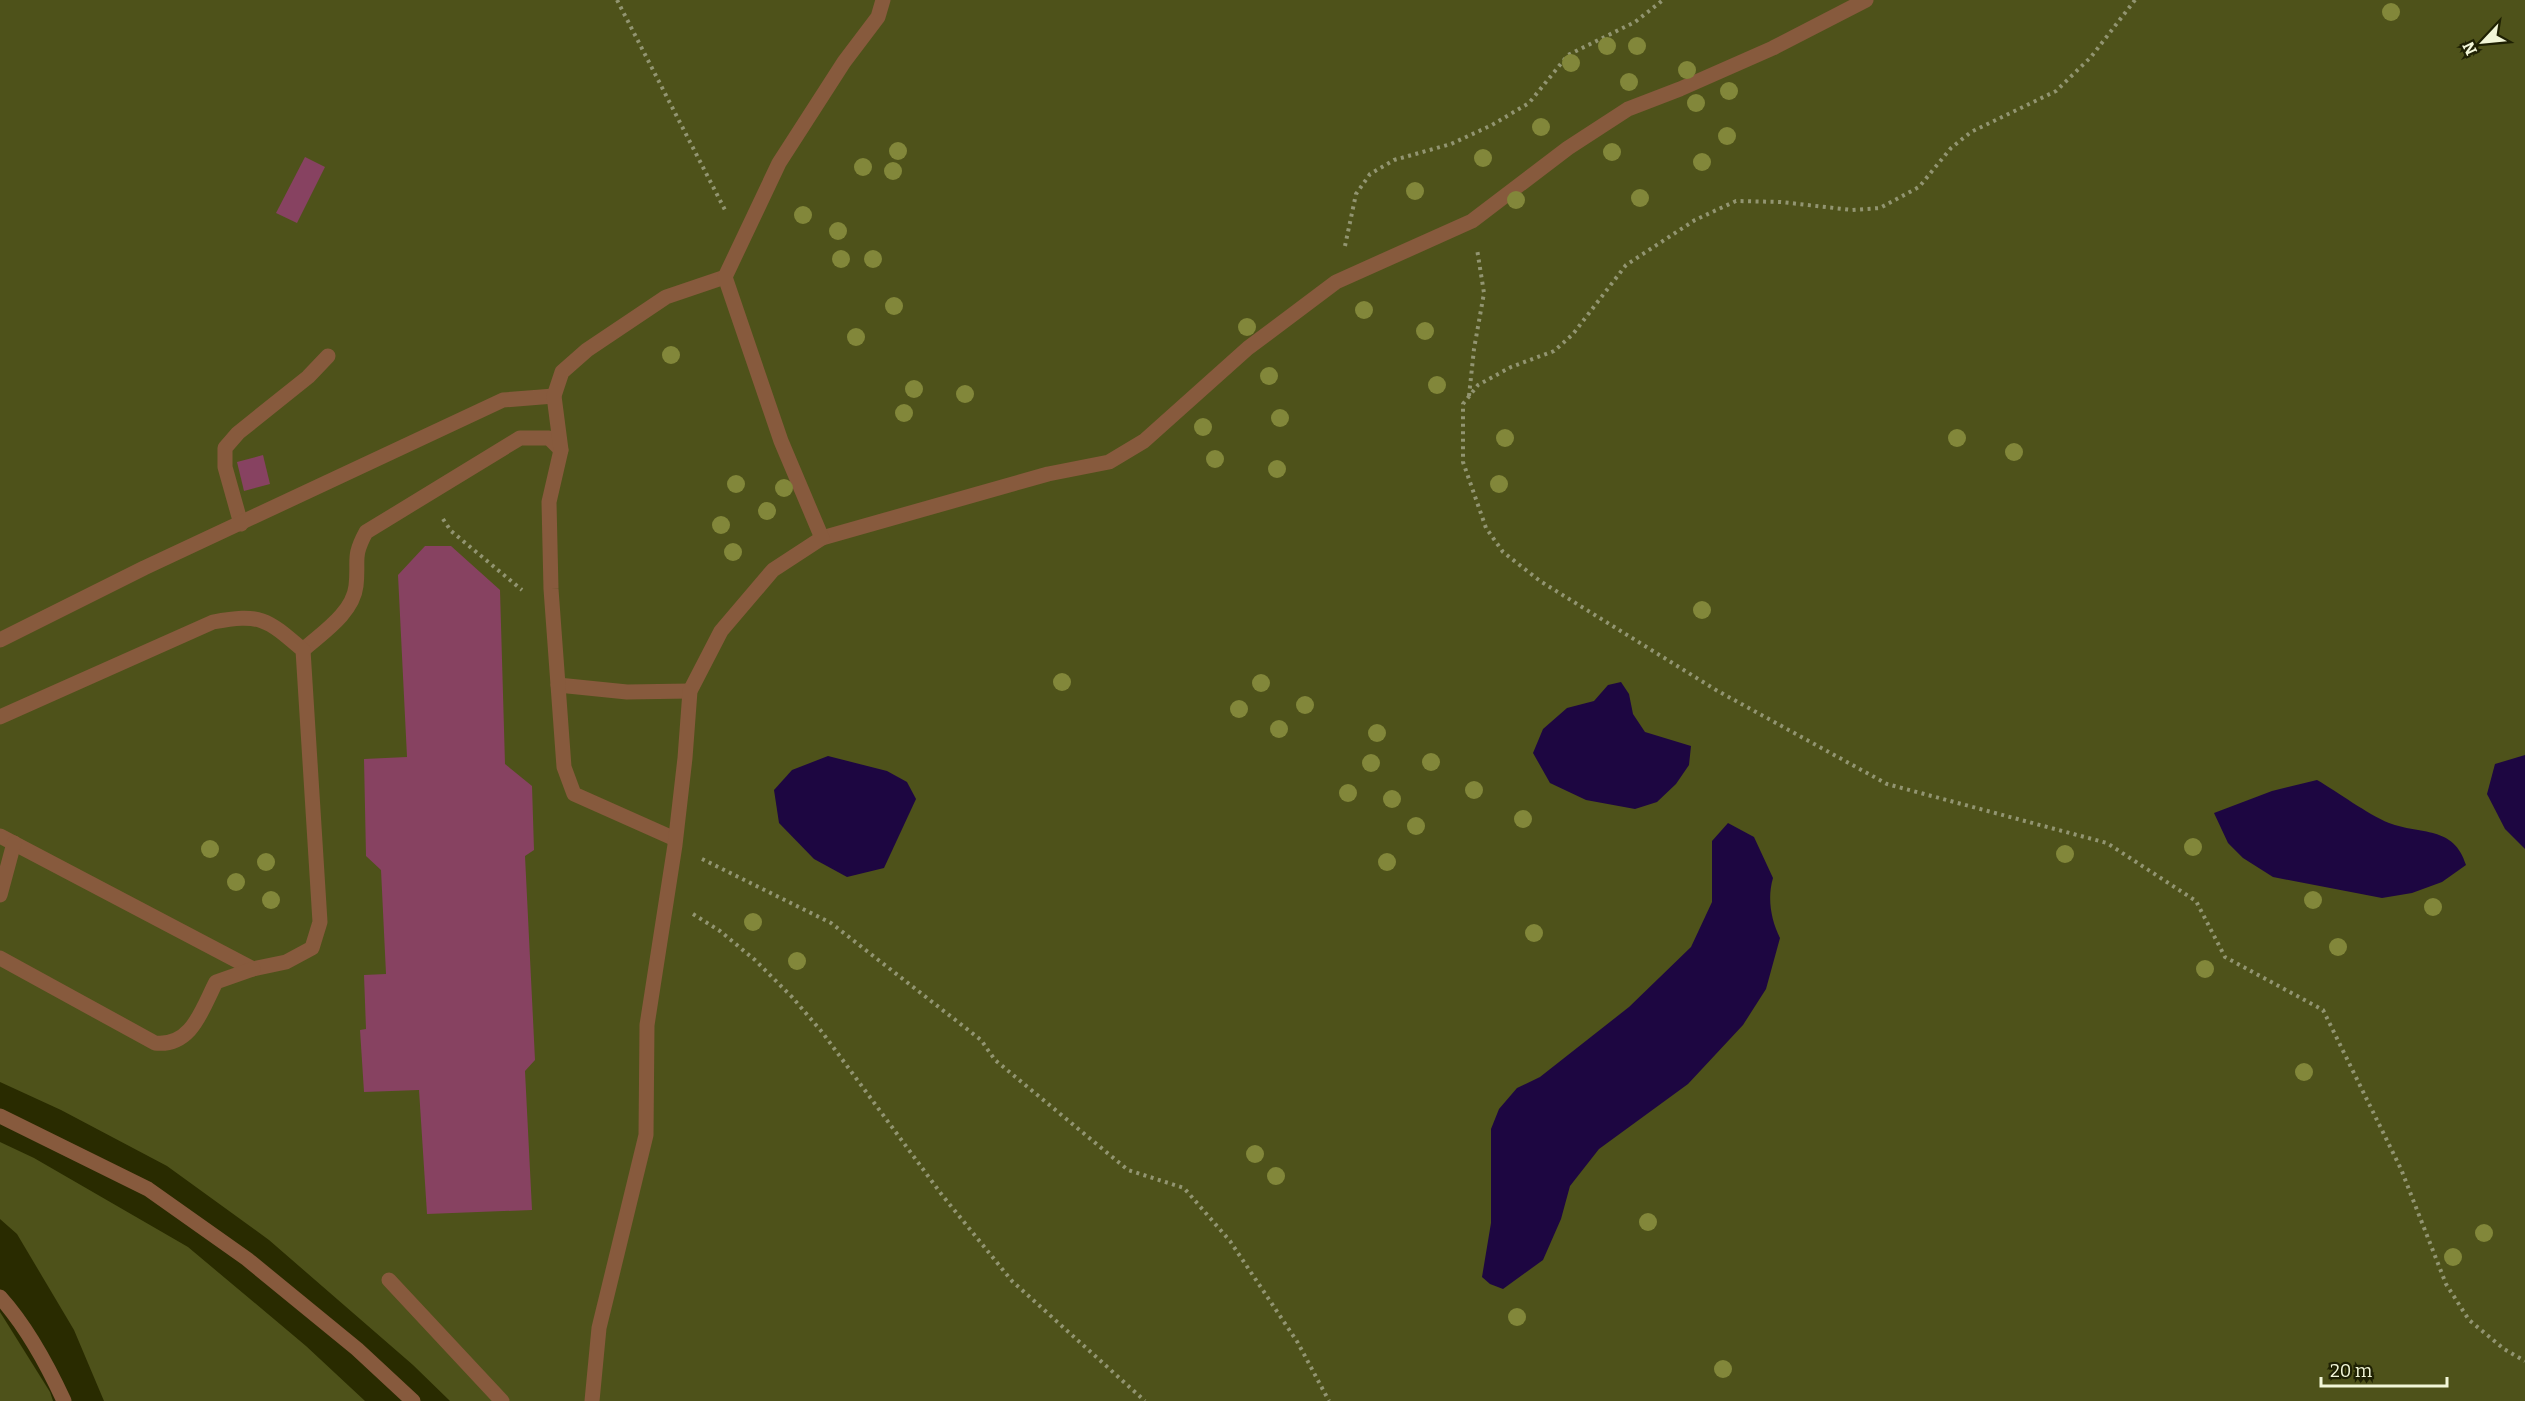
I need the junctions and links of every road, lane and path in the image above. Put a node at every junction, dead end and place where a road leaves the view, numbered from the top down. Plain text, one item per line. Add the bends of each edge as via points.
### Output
1 (617, 0) edge
2 (883, 0) edge
3 (1663, 0) edge
4 (1866, 0) edge
5 (2135, 0) edge
6 (727, 213) dead end
7 (1468, 223) junction
8 (724, 277) junction
9 (1336, 282) junction
10 (328, 356) dead end
11 (554, 396) junction
12 (1469, 396) junction
13 (561, 450) junction
14 (425, 495) junction
15 (241, 524) junction
16 (822, 538) junction
17 (553, 620) junction
18 (0, 640) edge
19 (303, 650) junction
20 (558, 685) junction
21 (690, 691) junction
22 (0, 717) edge
23 (7, 839) edge
24 (675, 842) junction
25 (0, 895) edge
26 (665, 906) junction
27 (0, 958) edge
28 (253, 969) junction
29 (0, 1116) edge
30 (389, 1280) dead end
31 (0, 1297) edge
32 (2525, 1361) edge
33 (64, 1401) edge
34 (413, 1401) edge
35 (502, 1401) edge
36 (592, 1401) edge
37 (1145, 1401) edge
38 (1329, 1401) edge

1 - 6 path
2 - 8 street via 878,17 779,163
3 - 9 path via 1635,22 1568,55 1529,103 1492,125 1451,144 1394,160 1370,174 1356,194
4 - 7 street via 1762,52 1628,109 1568,148
5 - 12 path via 2091,57 2056,91 1971,132 1951,148 1919,187 1880,208 1852,210 1736,201 1695,220 1626,265 1573,334 1554,351 1511,367 1478,386
7 - 9 street
7 - 12 path via 1480,256 1484,293
8 - 11 street via 666,297 596,343 562,372
8 - 16 street via 781,441
9 - 16 street via 1248,348 1144,441 1109,462 1048,474
10 - 15 street via 225,448 225,467
11 - 13 street
11 - 15 street via 503,400
12 - 32 path via 1462,404 1463,462 1486,528 1503,552 1540,581 1716,690 1887,784 2107,843 2196,901 2225,957 2323,1010 2401,1169 2446,1284 2469,1320
13 - 14 street via 549,438 520,438
13 - 17 street via 549,502
14 - 17 path via 451,531
14 - 19 street via 366,532 356,550 356,588 346,611
15 - 18 street
16 - 21 street via 773,570 721,631
17 - 20 street
19 - 22 street via 272,623 242,616 213,622
19 - 28 street via 320,922 312,948 286,962
20 - 21 street via 627,692
20 - 24 street via 564,767 574,794
21 - 24 street
23 - 25 street
23 - 28 street
24 - 26 street
24 - 38 path via 831,923 981,1040 995,1060 1128,1170 1184,1188 1230,1241 1298,1343
26 - 36 street via 647,1025 646,1135 599,1328
26 - 37 path via 689,911 720,931 792,997 1012,1281
27 - 28 street via 155,1043 168,1044 188,1034 216,982
29 - 34 street via 148,1189 247,1259 357,1349
30 - 35 street
31 - 33 street via 47,1365

